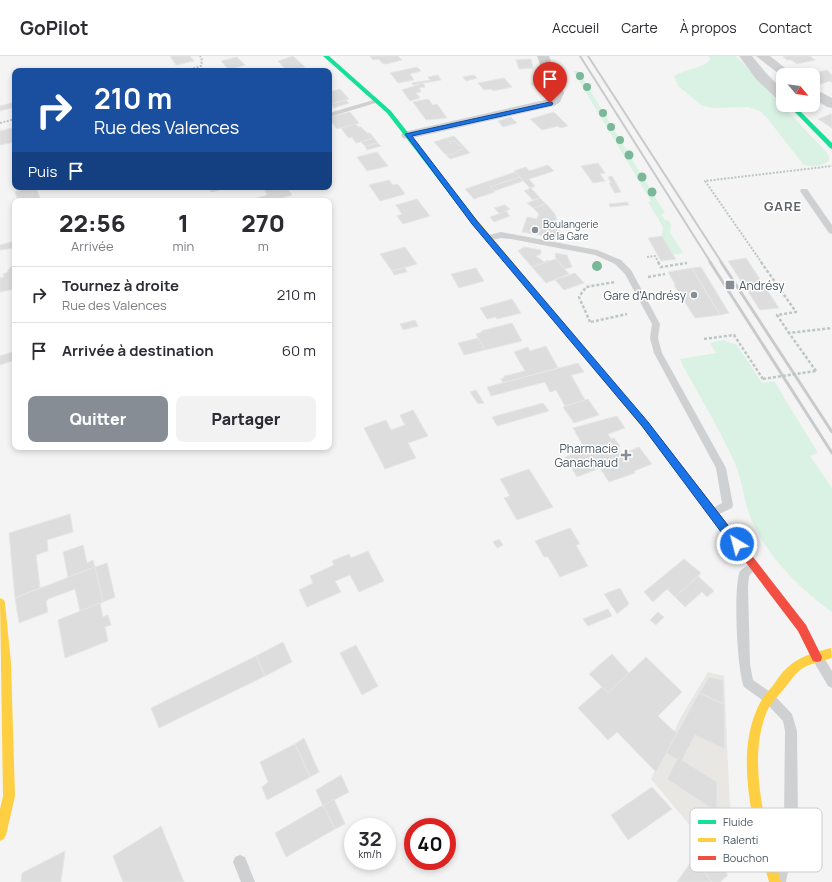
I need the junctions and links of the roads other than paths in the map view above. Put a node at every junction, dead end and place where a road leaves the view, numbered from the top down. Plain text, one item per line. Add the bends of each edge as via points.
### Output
1 (326, 56) edge
2 (543, 56) edge
3 (745, 56) edge
4 (762, 56) edge
5 (778, 68) edge
6 (776, 90) edge
7 (820, 96) edge
8 (377, 101) junction
9 (830, 102) edge
10 (798, 112) edge
11 (332, 114) edge
12 (408, 134) junction
13 (832, 147) edge
14 (804, 191) dead end
15 (832, 231) edge
16 (488, 238) junction
17 (713, 513) junction
18 (753, 566) junction
19 (0, 603) edge
20 (832, 653) edge
21 (818, 657) junction
22 (832, 682) edge
23 (772, 695) junction
24 (757, 808) edge
25 (791, 808) edge
26 (0, 835) edge
27 (240, 862) dead end
28 (772, 872) edge
29 (781, 872) edge
30 (248, 882) edge
31 (775, 882) edge
32 (779, 882) edge

1 - 8 street
2 - 12 street via 557,93 550,103
3 - 6 street
4 - 5 street
7 - 9 street
8 - 11 lane
8 - 12 street
10 - 13 street
12 - 16 street
14 - 15 lane
16 - 17 street via 645,424
16 - 17 lane via 511,236 597,254 618,262 628,272 656,324 654,338 658,353 721,468 728,505
17 - 18 street
18 - 21 street via 802,628
18 - 23 lane via 744,574 742,586 744,664 748,684
19 - 26 street via 6,664 9,796
20 - 21 street
21 - 22 lane
21 - 23 street via 792,670
23 - 24 street via 757,725 753,765
23 - 25 lane via 788,718 791,731
27 - 30 lane
28 - 31 street
29 - 32 lane

